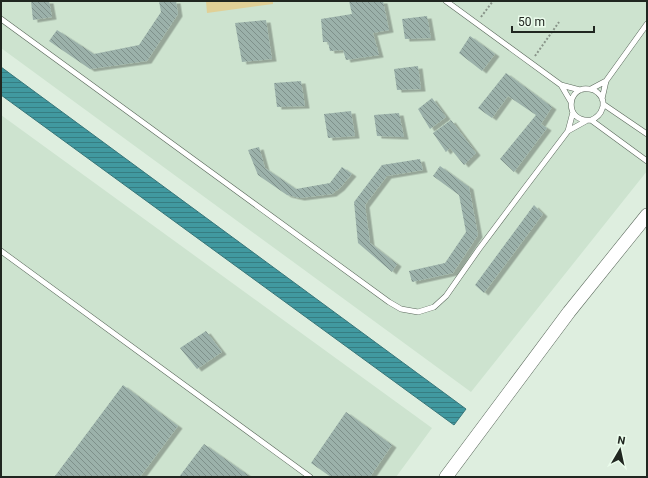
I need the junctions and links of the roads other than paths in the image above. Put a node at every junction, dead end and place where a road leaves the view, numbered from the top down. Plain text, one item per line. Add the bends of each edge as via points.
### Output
1 (446, 1) edge
2 (1, 19) edge
3 (647, 24) edge
4 (606, 81) junction
5 (561, 85) junction
6 (591, 89) junction
7 (580, 90) junction
8 (571, 102) junction
9 (603, 102) junction
10 (573, 112) junction
11 (588, 120) junction
12 (568, 131) junction
13 (647, 134) edge
14 (647, 161) edge
15 (647, 215) edge
16 (1, 251) edge
17 (310, 477) edge
18 (446, 477) edge

1 - 5 lane
2 - 12 lane via 401,309 418,312 434,307 446,296
3 - 4 lane
4 - 6 lane
4 - 9 lane
5 - 7 lane
5 - 8 lane
6 - 7 lane
6 - 9 lane via 600,94
7 - 8 lane
8 - 10 lane
9 - 11 lane via 600,114
9 - 13 lane
10 - 11 lane via 581,120
10 - 12 lane
11 - 12 lane
11 - 14 lane
15 - 18 street via 570,312
16 - 17 lane

